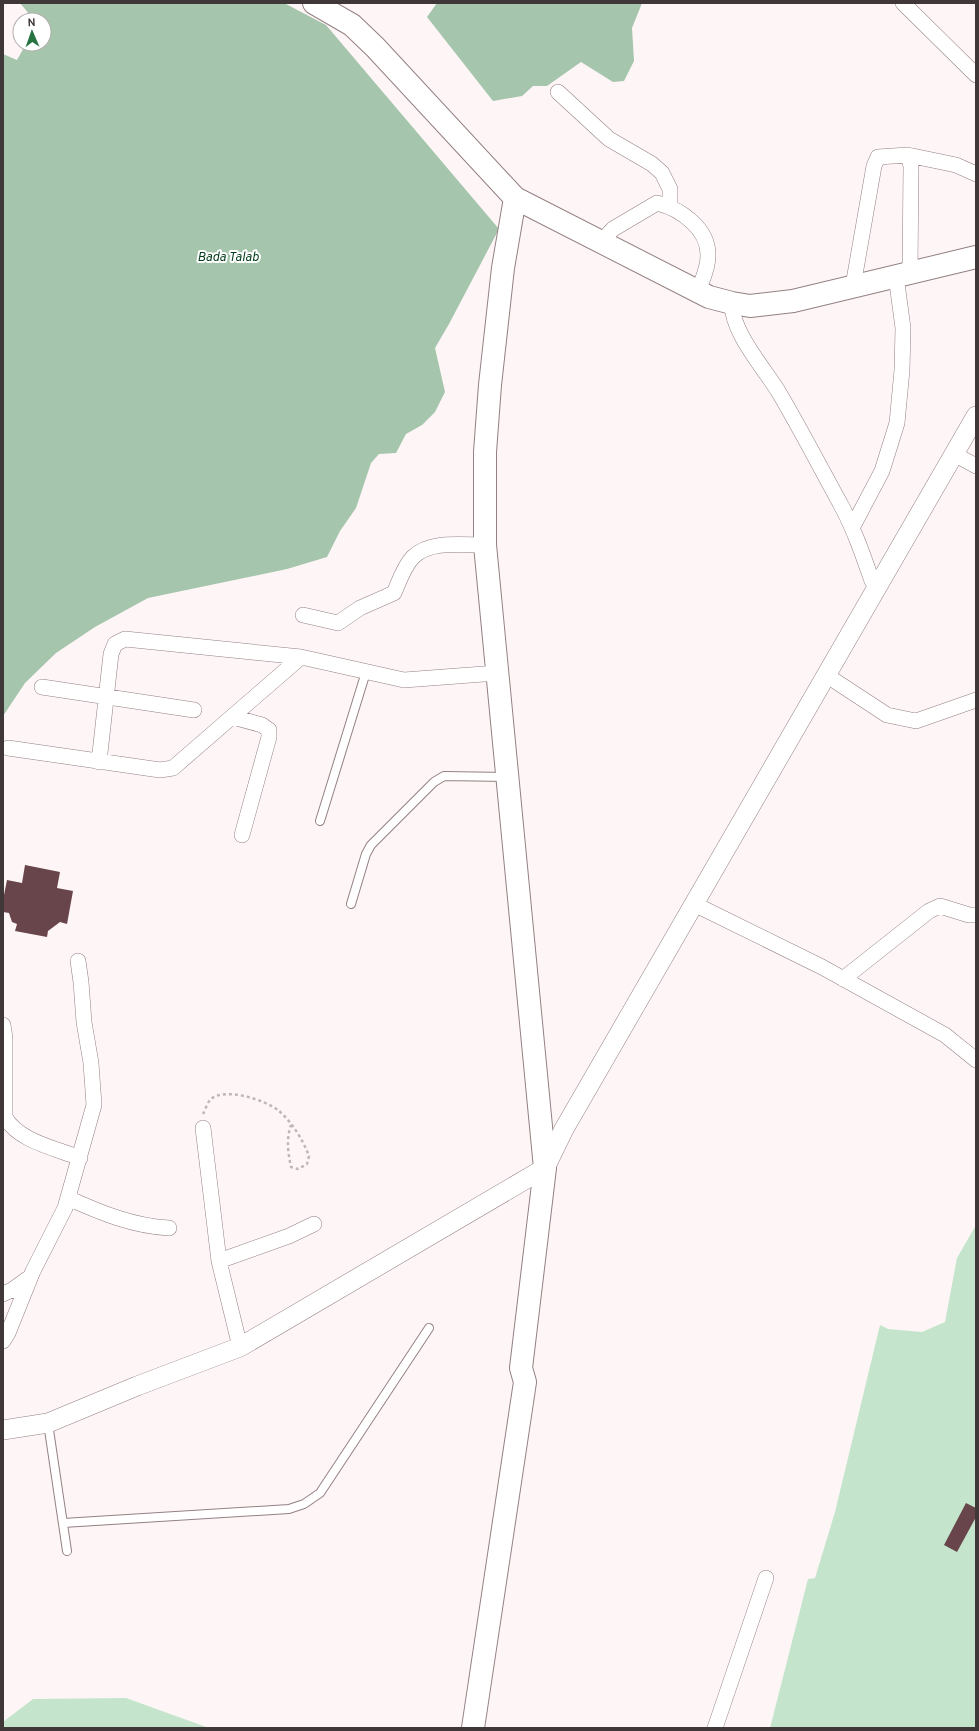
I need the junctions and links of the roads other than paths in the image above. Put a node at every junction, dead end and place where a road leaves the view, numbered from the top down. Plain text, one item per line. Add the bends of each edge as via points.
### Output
1 (314, 3) edge
2 (903, 3) edge
3 (976, 75) edge
4 (558, 92) dead end
5 (908, 154) junction
6 (975, 170) edge
7 (515, 198) junction
8 (670, 206) junction
9 (600, 243) junction
10 (976, 257) edge
11 (903, 275) junction
12 (853, 286) junction
13 (698, 292) junction
14 (732, 303) junction
15 (976, 416) edge
16 (954, 454) junction
17 (976, 466) edge
18 (852, 528) junction
19 (485, 545) junction
20 (878, 586) junction
21 (303, 615) dead end
22 (301, 657) junction
23 (366, 672) junction
24 (497, 673) junction
25 (826, 676) junction
26 (42, 687) dead end
27 (106, 698) junction
28 (976, 700) edge
29 (194, 710) dead end
30 (233, 717) junction
31 (8, 748) dead end
32 (99, 762) junction
33 (507, 777) junction
34 (320, 821) dead end
35 (242, 835) dead end
36 (351, 904) dead end
37 (694, 904) junction
38 (976, 915) edge
39 (78, 960) dead end
40 (842, 979) junction
41 (3, 1025) edge
42 (976, 1060) edge
43 (203, 1128) road end
44 (80, 1158) junction
45 (545, 1168) junction
46 (68, 1198) junction
47 (314, 1224) dead end
48 (169, 1228) dead end
49 (219, 1261) junction
50 (31, 1276) junction
51 (3, 1294) edge
52 (428, 1328) dead end
53 (3, 1341) edge
54 (240, 1347) junction
55 (521, 1368) junction
56 (48, 1423) junction
57 (3, 1430) edge
58 (63, 1523) junction
59 (67, 1551) dead end
60 (766, 1578) dead end
61 (460, 1728) edge
62 (473, 1728) edge
63 (715, 1728) edge

1 - 7 main road via 352,25 375,47
2 - 3 street
4 - 8 street via 609,139 652,164 662,173 670,189
5 - 6 street
5 - 11 street via 911,166
5 - 12 street via 878,157 874,166
7 - 9 main road
7 - 19 main road via 503,268 490,385 485,452
8 - 9 street via 657,203 613,229
8 - 13 street via 690,219 706,240 707,268
9 - 13 main road
10 - 11 main road
11 - 12 main road
11 - 18 street via 902,370 897,423 882,471
12 - 14 main road via 793,300 750,306
13 - 14 main road
14 - 18 street via 732,314 748,345 778,391
15 - 16 street
16 - 17 street
16 - 20 street
18 - 20 street via 872,581
19 - 21 street via 443,545 425,548 412,558 394,593 360,608 338,623
19 - 24 main road
20 - 25 street
22 - 23 street
22 - 27 street via 125,639 115,644 111,654
22 - 30 street
23 - 24 street via 404,680
23 - 34 lane
24 - 33 main road
25 - 28 street via 887,715 916,721
25 - 37 street
26 - 27 street
27 - 29 street
27 - 32 street
30 - 32 street via 173,768 160,770
30 - 35 street via 262,725 269,730 270,737
31 - 32 street
33 - 36 lane via 455,775 444,776 434,782 371,845
33 - 45 main road
37 - 40 street
37 - 45 street via 564,1129
38 - 40 street via 969,916 940,906 929,911
39 - 44 street via 94,1106
40 - 42 street via 945,1035
41 - 44 street via 5,1117 9,1125 22,1136
43 - 49 street
44 - 46 street
45 - 54 street
45 - 55 main road
46 - 48 street via 108,1216 148,1227
46 - 50 street
47 - 49 street via 289,1236
49 - 54 street
50 - 51 street
50 - 53 street
52 - 58 lane via 320,1493 304,1504 289,1509
54 - 56 street
55 - 61 main road via 512,1381
55 - 62 main road via 525,1382
56 - 57 street
56 - 58 lane
58 - 59 lane
60 - 63 street

